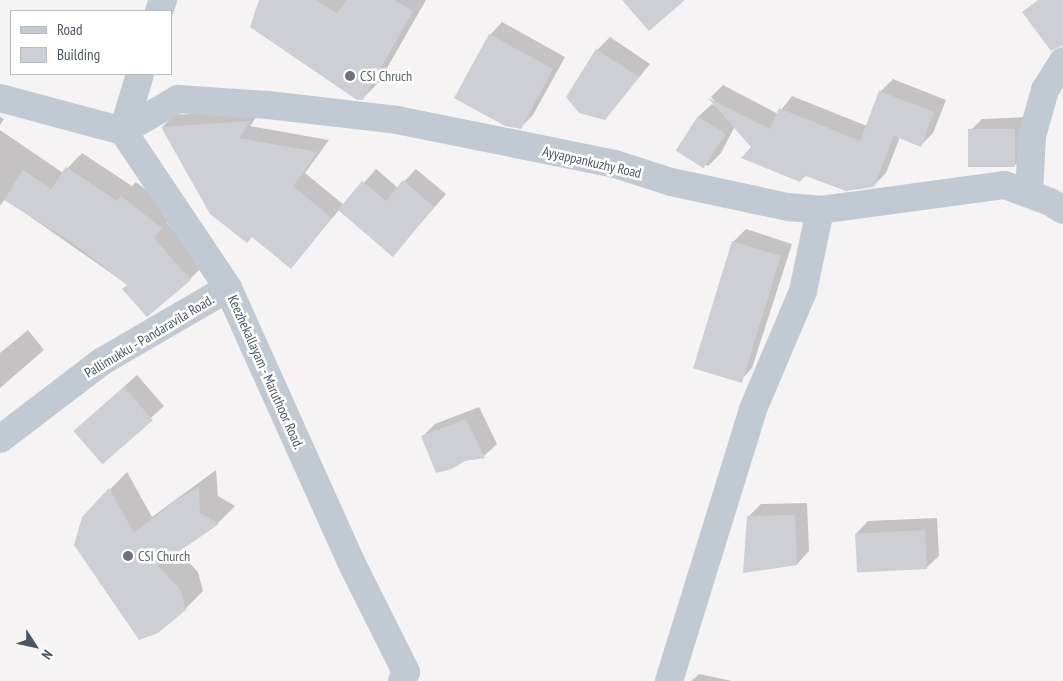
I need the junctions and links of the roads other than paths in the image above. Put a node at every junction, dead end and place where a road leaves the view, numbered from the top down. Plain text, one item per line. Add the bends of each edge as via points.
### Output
1 (1063, 61) edge
2 (140, 75) edge
3 (0, 98) edge
4 (123, 131) junction
5 (1029, 194) junction
6 (820, 210) junction
7 (1063, 210) edge
8 (228, 288) junction
9 (0, 439) edge
10 (402, 681) edge
11 (669, 681) edge

1 - 5 street via 1045,90 1032,136
2 - 4 street
3 - 4 street
4 - 6 street, Ayyappankuzhy Road via 178,99 268,105 397,120 615,164 728,195
4 - 8 street, Keezhekallayam - Maruthoor Road.
5 - 6 street, Ayyappankuzhy Road via 1004,185
5 - 7 street, Ayyappankuzhy Road
6 - 11 street via 803,290 752,409
8 - 9 street, Pallimukku - Pandaravila Road. via 101,362
8 - 10 street, Keezhekallayam - Maruthoor Road. via 351,562 406,672

